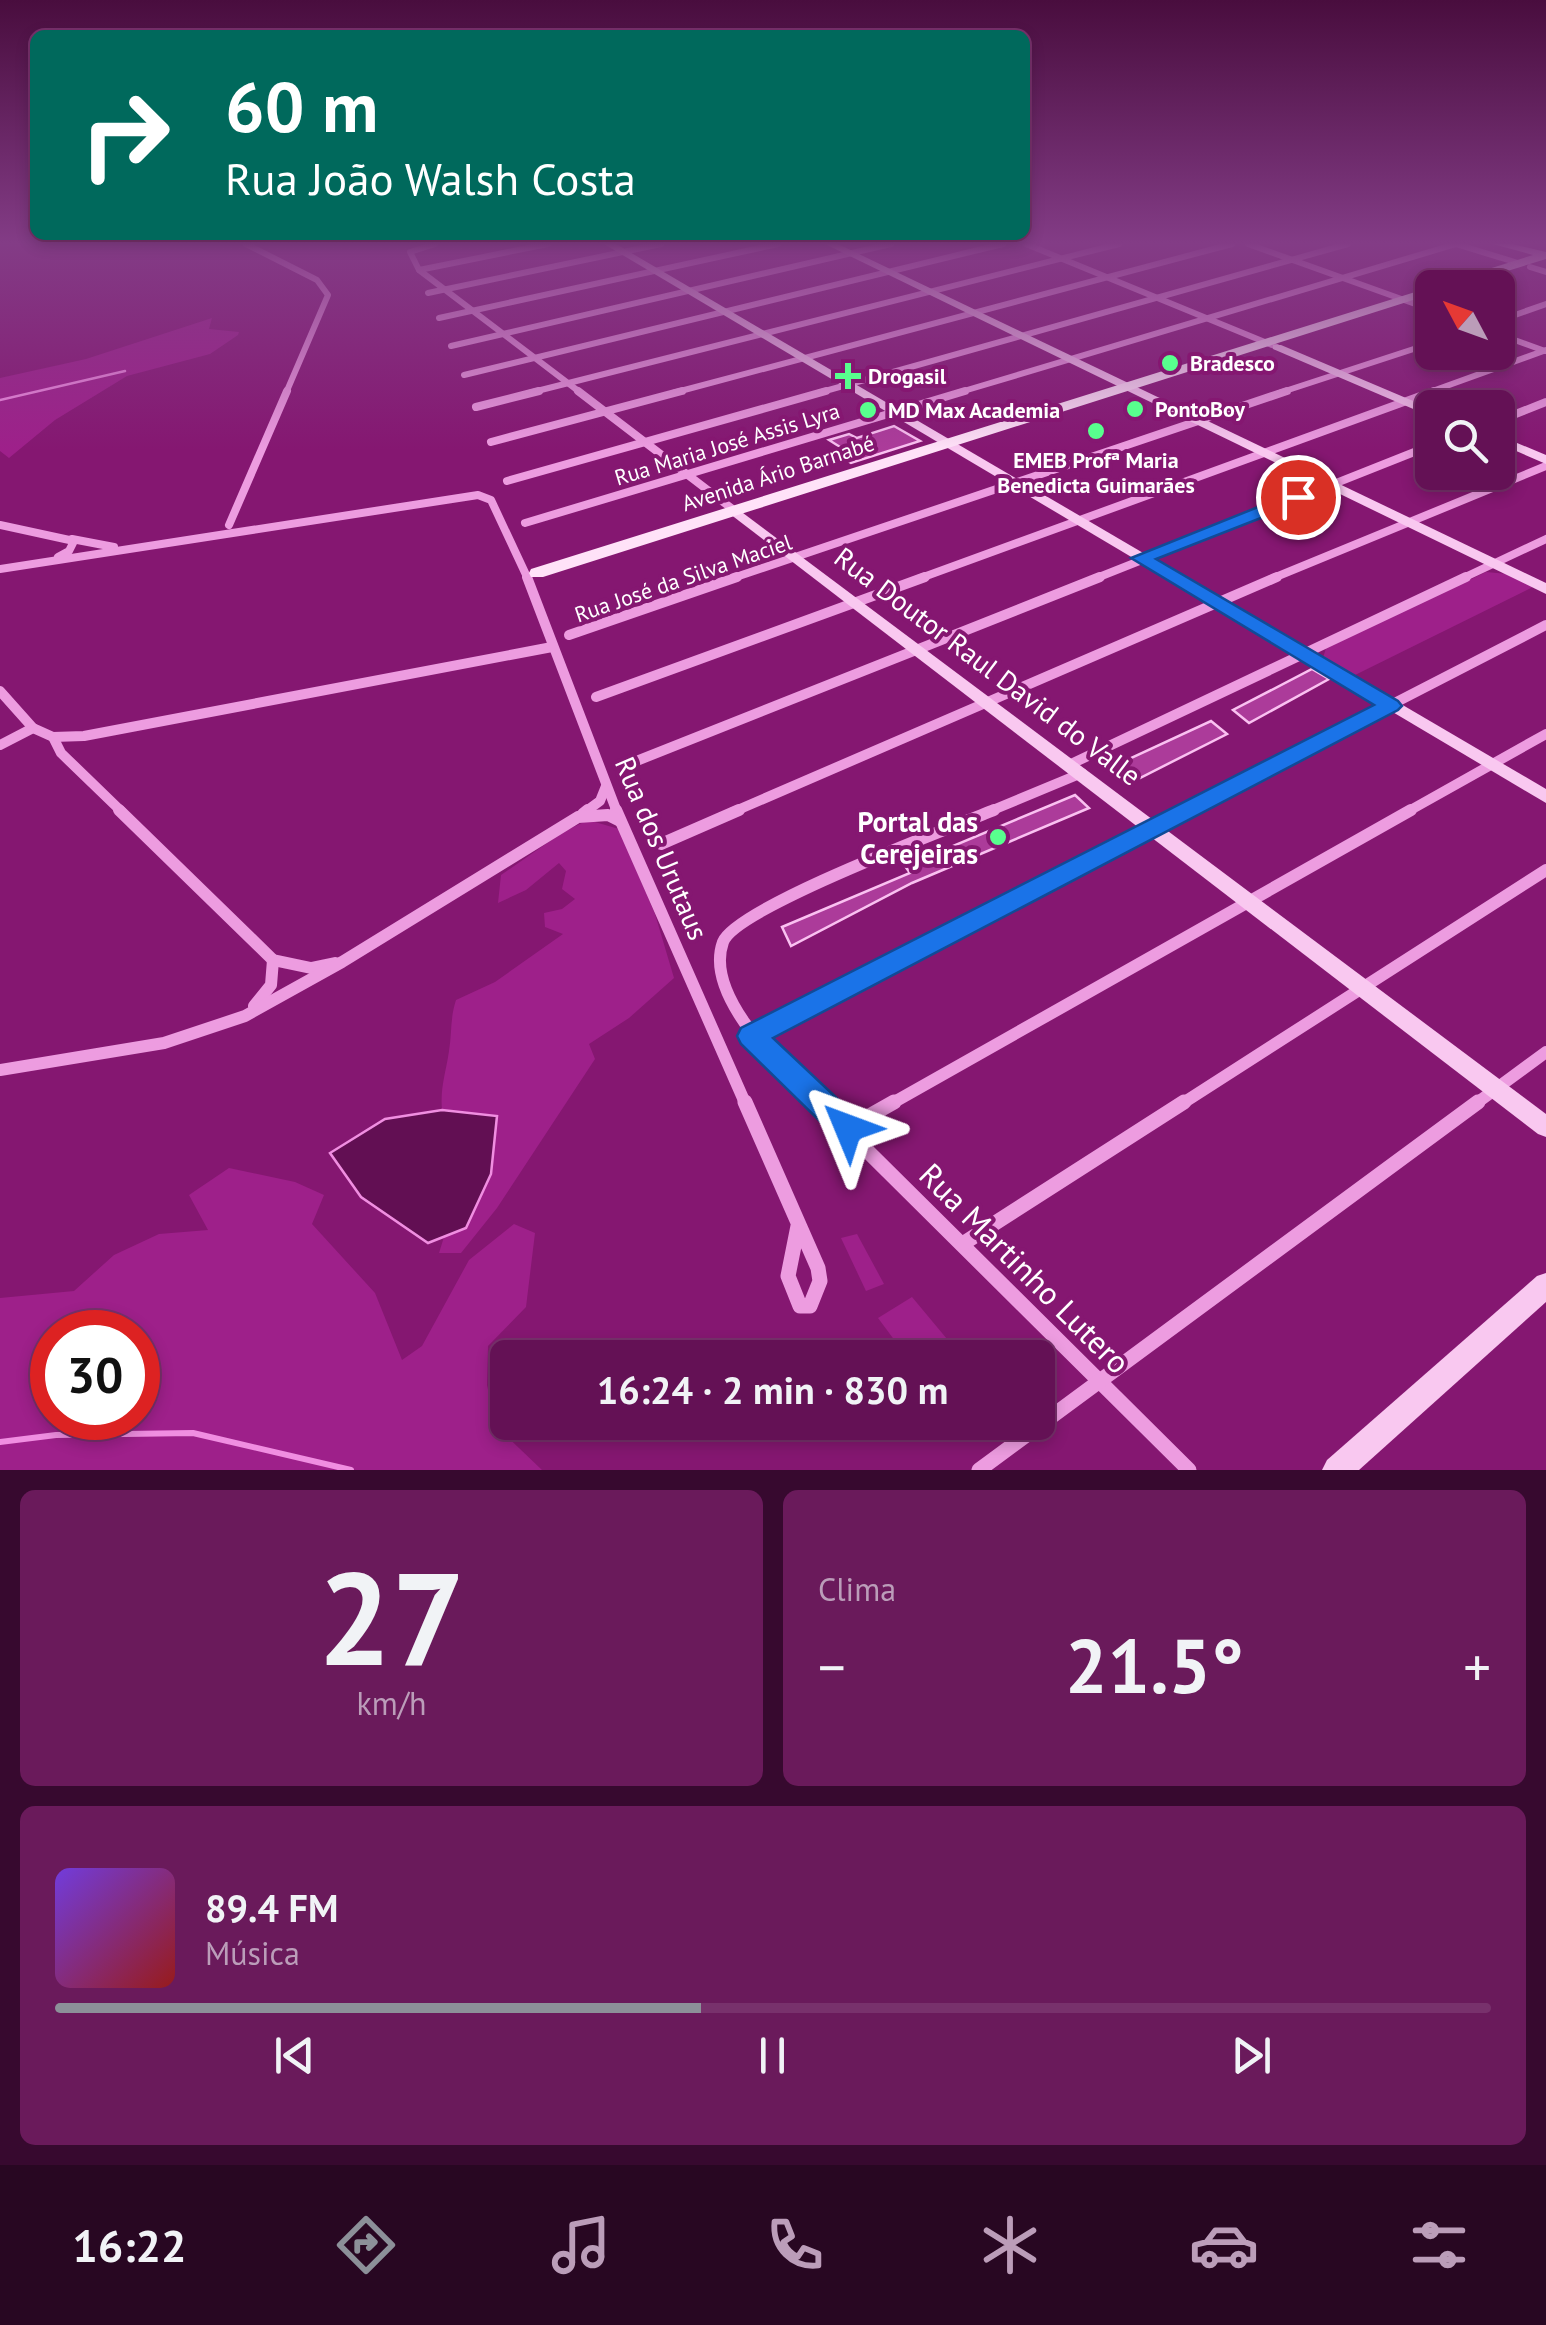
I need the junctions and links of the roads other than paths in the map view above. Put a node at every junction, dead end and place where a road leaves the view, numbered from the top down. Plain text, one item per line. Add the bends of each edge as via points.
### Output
1 (320, 313) edge
2 (462, 313) edge
3 (475, 313) edge
4 (590, 313) edge
5 (722, 313) edge
6 (725, 313) edge
7 (850, 313) edge
8 (972, 313) joint
9 (1102, 313) edge
10 (1191, 313) edge
11 (1229, 313) edge
12 (1374, 313) edge
13 (440, 318) dead end
14 (1207, 319) junction
15 (502, 333) junction
16 (764, 335) junction
17 (1018, 335) junction
18 (1515, 340) edge
19 (1270, 344) junction
20 (451, 346) dead end
21 (1415, 349) edge
22 (1545, 351) edge
23 (535, 358) junction
24 (1067, 358) junction
25 (803, 359) junction
26 (1339, 374) junction
27 (464, 375) dead end
28 (566, 384) junction
29 (847, 385) junction
30 (1131, 389) junction
31 (1405, 402) junction
32 (1546, 402) edge
33 (1415, 406) edge
34 (476, 407) dead end
35 (604, 412) junction
36 (894, 413) junction
37 (1515, 414) edge
38 (1196, 420) junction
39 (491, 442) dead end
40 (644, 442) junction
41 (951, 446) junction
42 (1515, 448) edge
43 (1260, 451) junction
44 (1415, 452) edge
45 (1546, 463) edge
46 (688, 474) junction
47 (508, 481) dead end
48 (1012, 482) junction
49 (1329, 484) junction
50 (741, 516) junction
51 (1076, 520) junction
52 (525, 523) dead end
53 (1410, 524) junction
54 (0, 525) edge
55 (229, 526) junction
56 (254, 530) junction
57 (205, 538) junction
58 (71, 539) junction
59 (1546, 539) edge
60 (127, 549) junction
61 (799, 556) junction
62 (1141, 558) junction
63 (48, 560) junction
64 (1494, 564) junction
65 (0, 569) edge
66 (540, 579) dead end
67 (1546, 590) edge
68 (856, 600) junction
69 (1216, 602) junction
70 (1546, 625) edge
71 (569, 636) dead end
72 (552, 647) junction
73 (920, 648) junction
74 (1302, 653) junction
75 (0, 691) edge
76 (596, 697) dead end
77 (989, 701) junction
78 (1390, 706) junction
79 (33, 728) junction
80 (1546, 734) edge
81 (53, 736) junction
82 (0, 745) edge
83 (1491, 765) junction
84 (624, 766) dead end
85 (1077, 768) junction
86 (606, 780) junction
87 (1546, 797) edge
88 (578, 817) junction
89 (623, 826) junction
90 (1155, 827) junction
91 (661, 844) dead end
92 (1546, 870) edge
93 (1253, 902) junction
94 (273, 960) junction
95 (342, 962) junction
96 (1362, 985) junction
97 (245, 1016) junction
98 (751, 1036) junction
99 (1546, 1052) edge
100 (0, 1070) edge
101 (1496, 1089) junction
102 (1546, 1127) edge
103 (848, 1128) junction
104 (798, 1226) dead end
105 (964, 1243) junction
106 (1546, 1285) edge
107 (1100, 1383) junction
108 (979, 1470) edge
109 (1189, 1470) edge
110 (1336, 1470) edge

1 - 55 street
2 - 13 street
3 - 15 street, Rua Doutor Raul David do Valle
4 - 15 street
5 - 23 street
6 - 16 street
7 - 16 street
8 - 17 street
8 - 25 street
9 - 17 street
10 - 14 street
11 - 14 street, Rua Maria José Assis Lyra
12 - 19 main road, Avenida Ário Barnabé
14 - 19 street
14 - 24 street, Rua Maria José Assis Lyra
15 - 20 street
15 - 23 street, Rua Doutor Raul David do Valle
16 - 25 street
16 - 28 street
17 - 24 street
17 - 29 street
18 - 22 street
19 - 26 street
19 - 30 main road, Avenida Ário Barnabé
21 - 26 street, Rua José da Silva Maciel
22 - 31 street
23 - 27 street
23 - 28 street, Rua Doutor Raul David do Valle
24 - 30 street
24 - 36 street, Rua Maria José Assis Lyra
25 - 29 street
25 - 35 street
26 - 31 street
26 - 38 street, Rua José da Silva Maciel
28 - 34 street
28 - 35 street, Rua Doutor Raul David do Valle
29 - 36 street
29 - 40 street
30 - 38 street
30 - 41 main road, Avenida Ário Barnabé
31 - 33 street
31 - 43 street
32 - 37 street
35 - 39 street
35 - 40 street, Rua Doutor Raul David do Valle
36 - 41 street
36 - 46 street, Rua Maria José Assis Lyra
38 - 43 street
38 - 48 street, Rua José da Silva Maciel
40 - 46 street, Rua Doutor Raul David do Valle
40 - 47 street
41 - 48 street
41 - 50 main road, Avenida Ário Barnabé
42 - 45 street
43 - 49 street
43 - 51 street
44 - 49 street
45 - 53 street
46 - 50 street, Rua Doutor Raul David do Valle
46 - 52 street, Rua Maria José Assis Lyra
48 - 51 street
48 - 61 street, Rua José da Silva Maciel
49 - 53 street
49 - 62 street
50 - 61 street, Rua Doutor Raul David do Valle
50 - 66 main road, Avenida Ário Barnabé
51 - 62 street
51 - 68 street
53 - 64 street
53 - 69 street
54 - 58 street
55 - 56 street
55 - 57 street
56 - 57 street
56 - 72 street, Rua dos Urutaus via 478,494 496,504
57 - 60 street
58 - 60 street
58 - 63 street via 69,550
59 - 64 street
60 - 63 street
61 - 68 street, Rua Doutor Raul David do Valle
61 - 71 street, Rua José da Silva Maciel
62 - 69 street
62 - 73 street
63 - 65 street
64 - 67 street
64 - 74 street
68 - 73 street, Rua Doutor Raul David do Valle
68 - 76 street
69 - 74 street
69 - 77 street
70 - 78 street
72 - 81 street via 84,736
72 - 86 street, Rua dos Urutaus
73 - 77 street, Rua Doutor Raul David do Valle
73 - 84 street
74 - 78 street
74 - 85 street
75 - 79 street
77 - 85 street, Rua Doutor Raul David do Valle
77 - 91 street
78 - 83 street
78 - 90 street
79 - 81 street
79 - 82 street
80 - 83 street
81 - 94 street via 61,753
83 - 87 street
83 - 93 street
85 - 90 street, Rua Doutor Raul David do Valle
85 - 98 street, Rua Martinho Lutero via 732,927 722,944 722,968
86 - 88 street via 607,792
86 - 89 street, Rua dos Urutaus
88 - 89 street via 608,815
88 - 95 street
89 - 104 street, Rua dos Urutaus
90 - 93 street, Rua Doutor Raul David do Valle
90 - 98 street
92 - 96 street
93 - 96 street, Rua Doutor Raul David do Valle
93 - 103 street
94 - 95 street via 312,968
94 - 97 street via 271,988
95 - 97 street
96 - 101 street, Rua Doutor Raul David do Valle
96 - 105 street
97 - 100 street via 164,1043
98 - 103 street, Rua Martinho Lutero
99 - 101 street
101 - 102 street, Rua Doutor Raul David do Valle
101 - 107 street
103 - 105 street, Rua Martinho Lutero
105 - 107 street, Rua Martinho Lutero
106 - 110 street
107 - 108 street
107 - 109 street, Rua Martinho Lutero

